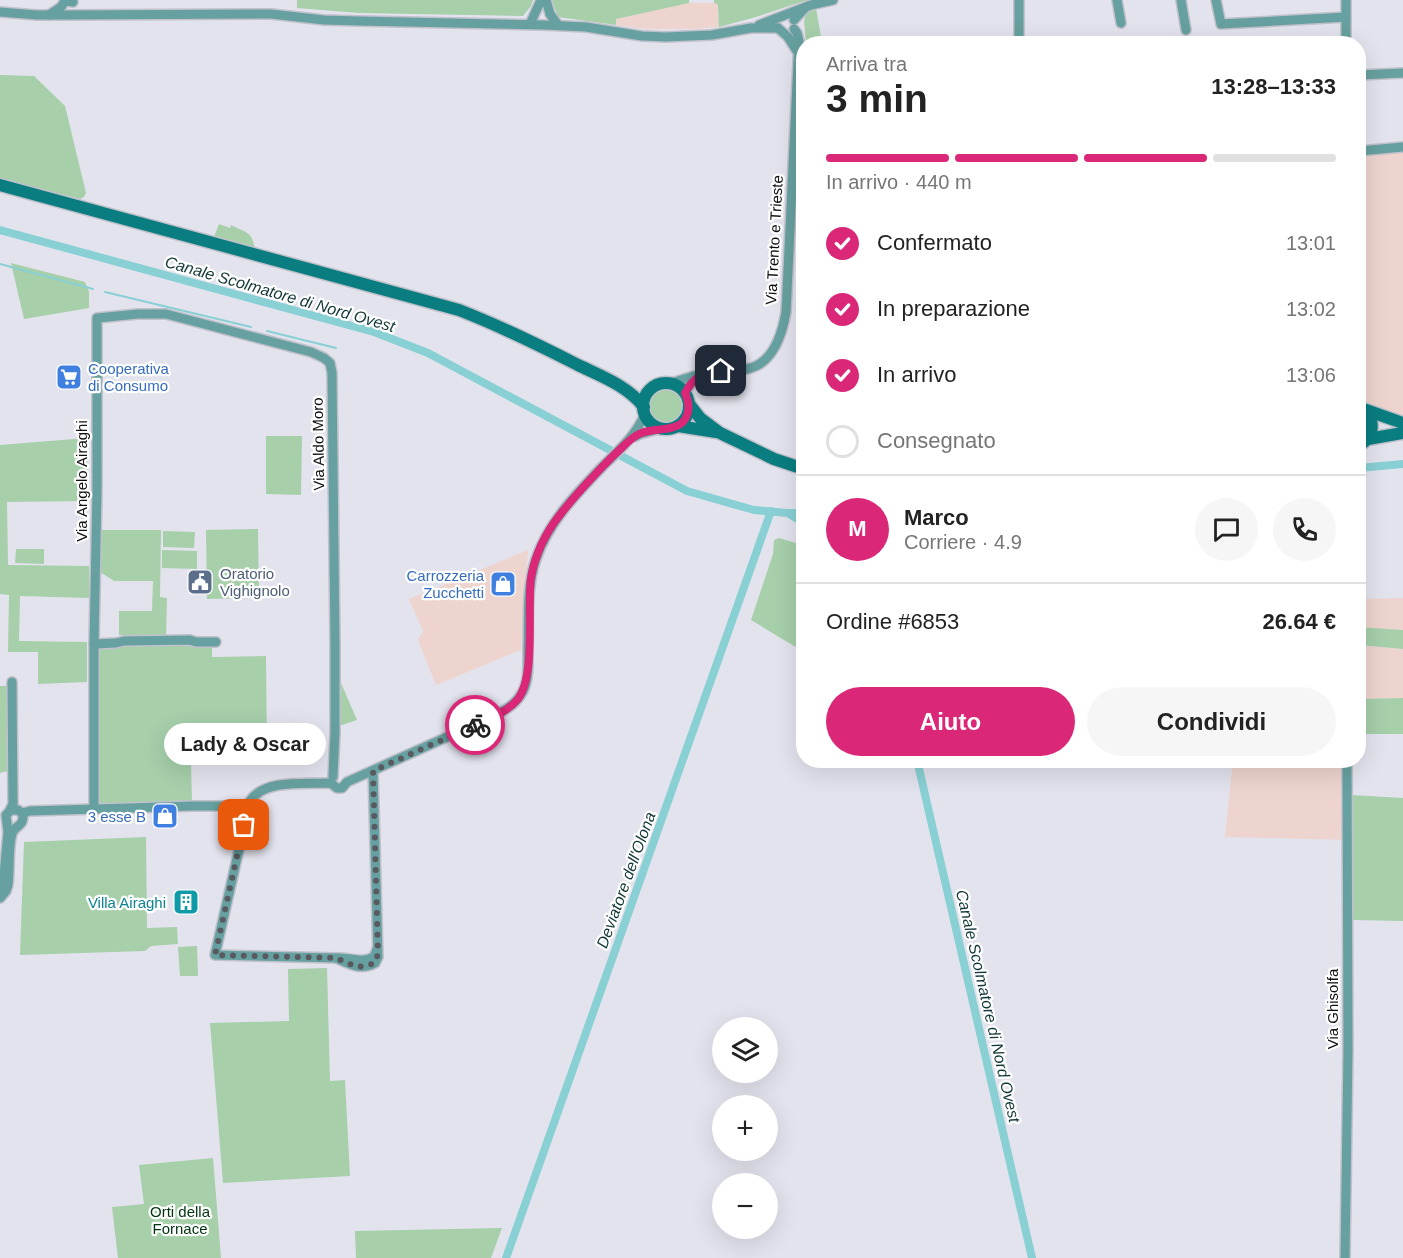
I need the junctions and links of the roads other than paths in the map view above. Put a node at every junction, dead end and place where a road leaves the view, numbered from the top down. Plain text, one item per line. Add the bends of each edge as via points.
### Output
1 (541, 0) edge
2 (546, 0) edge
3 (833, 0) edge
4 (1019, 0) edge
5 (1117, 0) edge
6 (1181, 0) edge
7 (1216, 0) edge
8 (1346, 0) edge
9 (68, 6) edge
10 (0, 12) edge
11 (1346, 17) junction
12 (1121, 23) dead end
13 (530, 24) junction
14 (786, 24) junction
15 (558, 25) junction
16 (1186, 30) dead end
17 (1019, 36) edge
18 (1346, 36) edge
19 (796, 49) edge
20 (1403, 74) edge
21 (1366, 75) edge
22 (796, 96) edge
23 (1403, 147) edge
24 (1366, 150) edge
25 (0, 185) edge
26 (97, 318) joint
27 (704, 374) junction
28 (615, 384) junction
29 (669, 384) junction
30 (653, 388) junction
31 (687, 399) junction
32 (1366, 409) edge
33 (644, 411) junction
34 (1366, 412) edge
35 (1403, 423) edge
36 (678, 426) junction
37 (662, 428) junction
38 (720, 433) junction
39 (1403, 433) edge
40 (1366, 438) edge
41 (630, 440) junction
42 (1366, 441) edge
43 (796, 466) edge
44 (216, 642) dead end
45 (94, 644) junction
46 (12, 682) dead end
47 (1347, 768) edge
48 (373, 771) junction
49 (337, 778) junction
50 (249, 806) junction
51 (93, 808) junction
52 (19, 811) junction
53 (12, 825) junction
54 (0, 887) edge
55 (0, 898) edge
56 (1346, 1258) edge

1 - 13 street
2 - 15 street
3 - 14 street via 807,7
4 - 17 street
5 - 12 street
6 - 16 street
7 - 11 street via 1221,24
8 - 11 street
9 - 10 street via 49,15
9 - 13 street via 92,14 252,14 359,21
11 - 18 street
13 - 15 street
14 - 15 street via 666,37
14 - 19 street, Via Trento e Trieste
20 - 21 street
22 - 27 street, Via Trento e Trieste via 784,323 766,360 748,369
23 - 24 street
25 - 28 main road via 459,310
26 - 45 street, Via Angelo Airaghi
26 - 49 street, Via Aldo Moro via 166,314 311,352 330,363
27 - 29 street, Via Trento e Trieste
27 - 31 street via 693,380
28 - 30 main road
28 - 33 main road via 634,395
29 - 30 main road
29 - 31 main road via 678,387
30 - 33 main road via 646,397
31 - 36 main road via 686,418
31 - 38 main road via 700,418
32 - 35 main road
33 - 37 main road via 653,425
33 - 41 street
34 - 40 main road via 1372,425
36 - 37 main road
36 - 38 main road
37 - 41 street
38 - 43 main road
39 - 42 main road
41 - 48 street via 560,515 540,549 531,578 528,671 525,688 518,698 496,715
44 - 45 street
45 - 51 street, Via Angelo Airaghi
46 - 52 street
47 - 56 street, Via Ghisolfa
48 - 49 street via 357,778
48 - 50 street via 378,949 374,957 362,961 215,955
49 - 50 street via 272,786 254,796
50 - 51 street
51 - 52 street
52 - 53 street via 23,821
52 - 53 street via 6,815
53 - 54 street
53 - 55 street via 8,885

